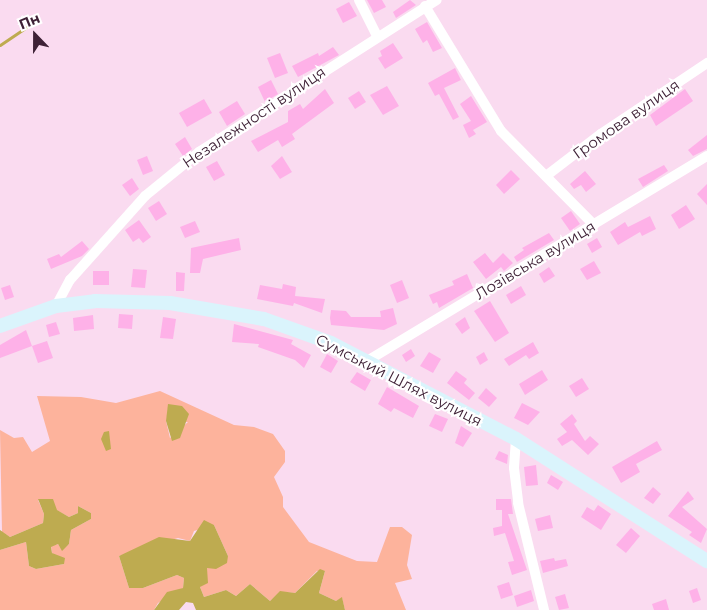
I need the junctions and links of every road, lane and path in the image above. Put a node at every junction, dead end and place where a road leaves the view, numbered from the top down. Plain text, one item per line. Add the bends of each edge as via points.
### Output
1 (358, 0) edge
2 (436, 0) edge
3 (425, 6) junction
4 (376, 36) junction
5 (707, 63) edge
6 (705, 160) edge
7 (546, 176) junction
8 (594, 225) junction
9 (56, 306) junction
10 (0, 326) edge
11 (367, 361) junction
12 (516, 439) junction
13 (707, 561) edge
14 (544, 610) edge

1 - 4 street
2 - 3 street, Незалежності вулиця
3 - 4 street, Незалежності вулиця
3 - 7 street via 501,131
4 - 9 street, Незалежності вулиця via 199,152 145,196 70,280
5 - 7 street, Громова вулиця via 601,134
6 - 8 street, Лозівська вулиця
7 - 8 street
8 - 11 street, Лозівська вулиця
9 - 10 main road, Сумський Шлях вулиця
9 - 11 main road, Сумський Шлях вулиця via 95,301 170,303 264,319 331,343
11 - 12 main road, Сумський Шлях вулиця
12 - 13 main road, Сумський Шлях вулиця
12 - 14 street via 514,468 518,503

